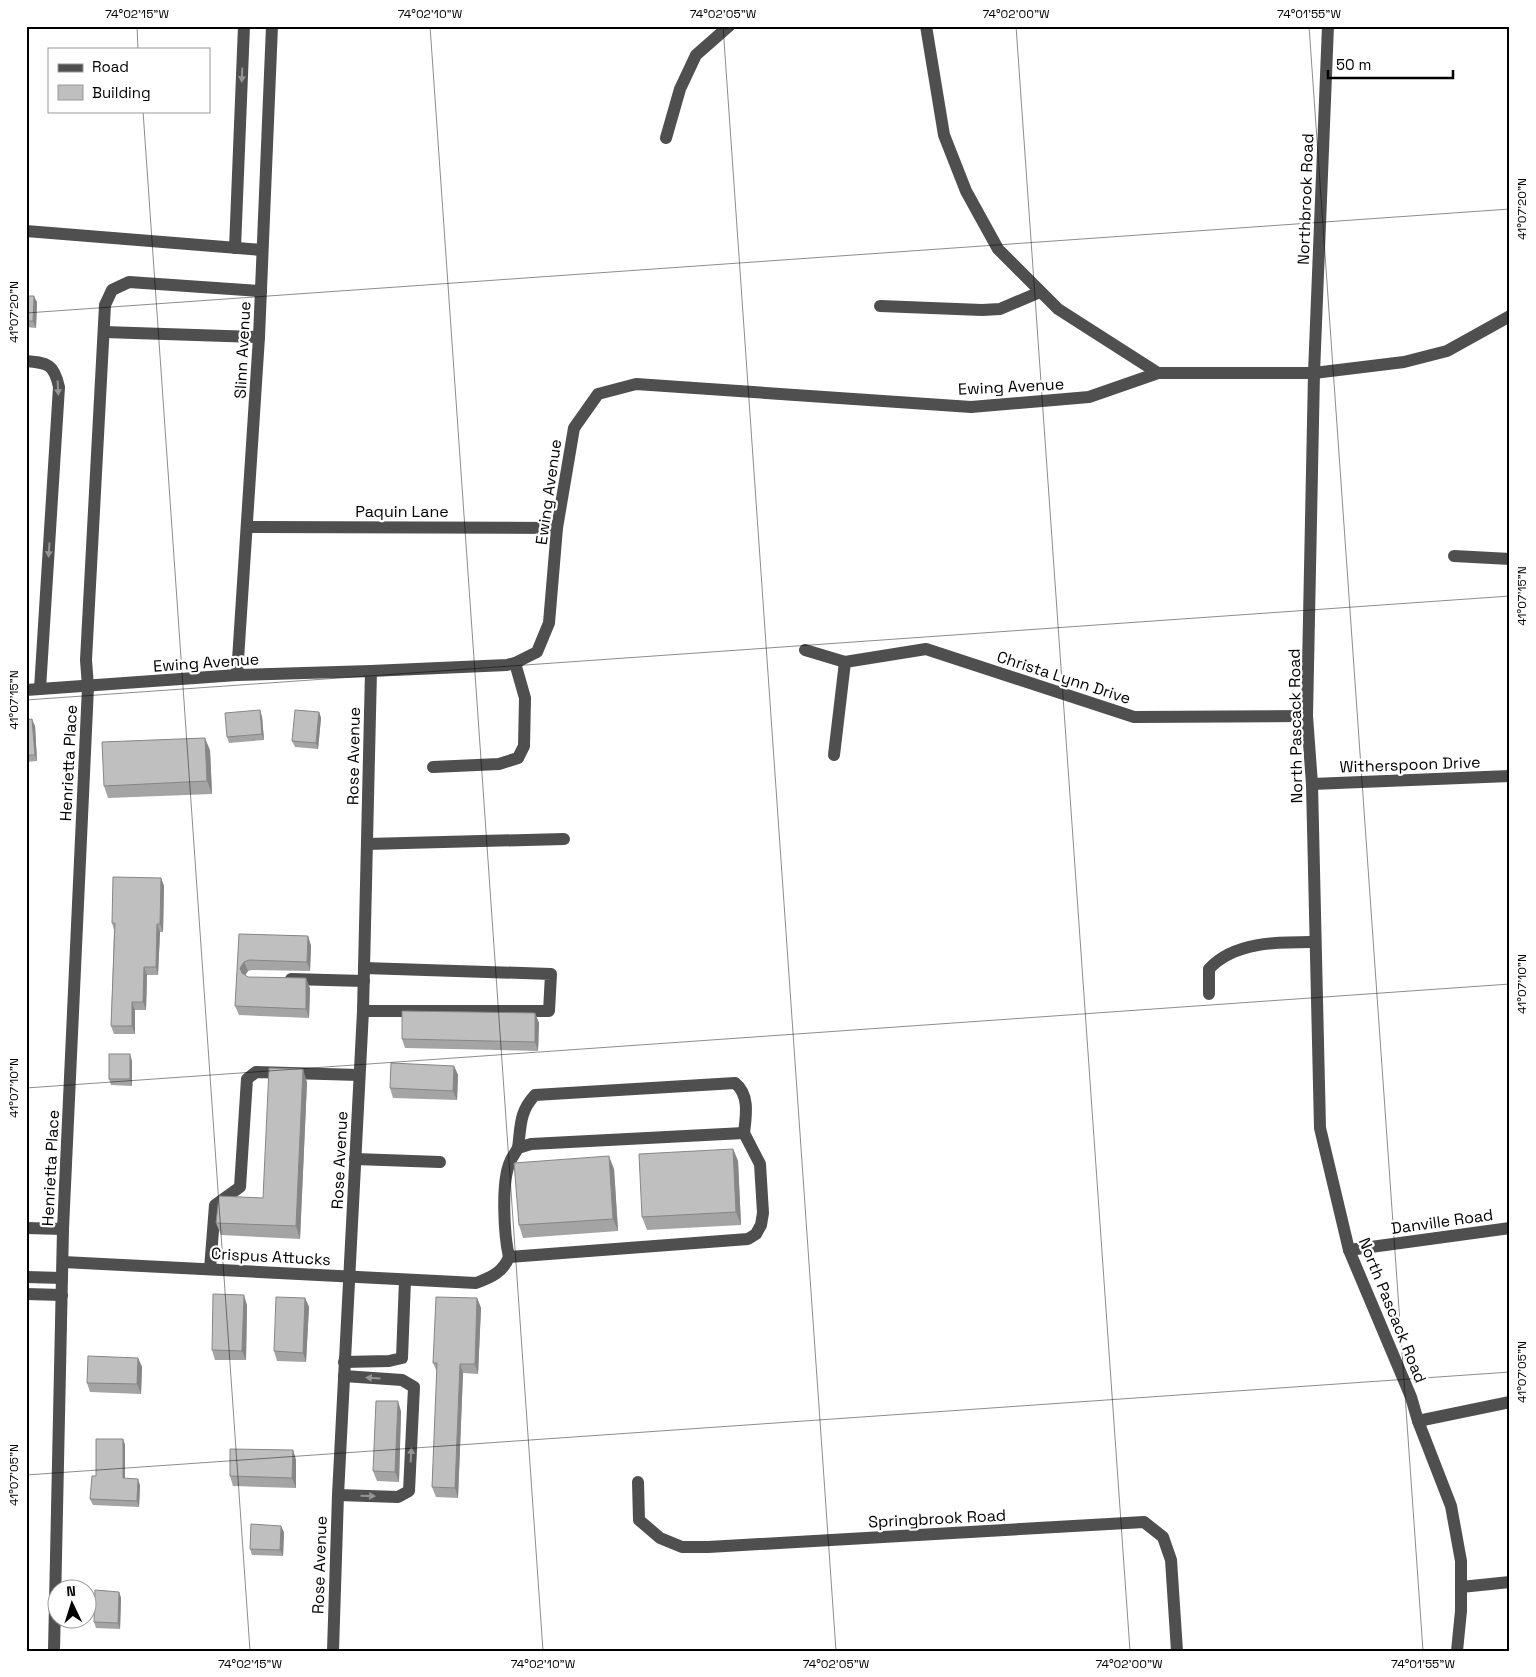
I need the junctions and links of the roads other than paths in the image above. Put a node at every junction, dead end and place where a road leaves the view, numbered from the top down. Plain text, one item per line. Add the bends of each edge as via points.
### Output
1 (244, 26) edge
2 (272, 26) edge
3 (729, 26) edge
4 (926, 26) edge
5 (1328, 26) edge
6 (666, 138) dead end
7 (26, 230) edge
8 (235, 248) junction
9 (262, 250) junction
10 (261, 291) junction
11 (1040, 292) junction
12 (880, 306) dead end
13 (1510, 316) edge
14 (104, 332) junction
15 (259, 337) junction
16 (26, 361) edge
17 (1158, 373) junction
18 (1314, 373) junction
19 (248, 527) junction
20 (557, 528) junction
21 (1454, 556) dead end
22 (1510, 559) edge
23 (805, 650) dead end
24 (845, 662) junction
25 (516, 663) junction
26 (372, 671) junction
27 (237, 674) junction
28 (88, 687) junction
29 (26, 690) edge
30 (40, 690) junction
31 (1307, 716) junction
32 (834, 754) dead end
33 (433, 767) dead end
34 (1510, 776) edge
35 (1312, 784) junction
36 (564, 839) dead end
37 (367, 844) junction
38 (1315, 942) junction
39 (364, 968) junction
40 (280, 979) edge
41 (364, 981) junction
42 (1209, 994) dead end
43 (363, 1011) junction
44 (359, 1075) junction
45 (744, 1133) junction
46 (518, 1148) junction
47 (355, 1158) junction
48 (440, 1162) dead end
49 (26, 1228) edge
50 (1510, 1228) edge
51 (63, 1229) junction
52 (1348, 1250) junction
53 (510, 1257) junction
54 (63, 1262) junction
55 (210, 1269) junction
56 (26, 1277) edge
57 (349, 1277) junction
58 (62, 1278) junction
59 (405, 1280) junction
60 (26, 1294) edge
61 (62, 1295) junction
62 (344, 1362) junction
63 (344, 1376) junction
64 (1510, 1402) edge
65 (1418, 1421) junction
66 (638, 1482) dead end
67 (338, 1495) junction
68 (1510, 1582) edge
69 (1461, 1588) junction
70 (54, 1651) edge
71 (333, 1651) edge
72 (1177, 1651) edge
73 (1457, 1651) edge

1 -> 8 street
2 - 9 street, Slinn Avenue
3 - 6 street via 696,55 680,88
4 - 11 street via 944,135 966,191 998,248
5 - 18 street, Northbrook Road
7 - 8 street
8 - 9 street
9 - 10 street, Slinn Avenue
10 - 14 street, Henrietta Place via 129,282 112,290 105,305
10 - 15 street, Slinn Avenue
11 - 12 street via 1000,309
11 - 17 street via 1058,309
13 - 18 street via 1447,350 1404,362
14 - 15 street
14 - 28 street, Henrietta Place via 86,660
15 - 19 street, Slinn Avenue
16 -> 30 street via 51,366 59,387
17 - 18 street
17 - 20 street, Ewing Avenue via 1090,397 971,407 636,384 626,386 598,394 574,428
18 - 31 street, North Pascack Road
19 - 20 street, Paquin Lane
19 - 27 street, Slinn Avenue
20 - 25 street, Ewing Avenue via 549,623 537,652
21 - 22 street
23 - 24 street, Christa Lynn Drive
24 - 31 street, Christa Lynn Drive via 926,649 1134,717
24 - 32 street
25 - 26 street, Ewing Avenue
25 - 33 street via 525,698 524,746 518,758 499,764
26 - 27 street, Ewing Avenue
26 - 37 street, Rose Avenue
27 - 28 street, Ewing Avenue
28 - 30 street, Ewing Avenue
28 - 51 street, Henrietta Place
29 - 30 street, Ewing Avenue
31 - 35 street, North Pascack Road
34 - 35 street, Witherspoon Drive
35 - 38 street, North Pascack Road
36 - 37 street
37 - 39 street, Rose Avenue
38 - 42 street via 1266,942 1218,959 1209,969
38 - 52 street, North Pascack Road via 1320,1128
39 - 41 street, Rose Avenue
39 - 43 street via 551,974 549,1011
40 - 41 street
41 - 43 street, Rose Avenue
43 - 44 street, Rose Avenue
44 - 47 street, Rose Avenue
44 - 55 street via 256,1072 247,1079 240,1187 215,1205
45 - 46 street via 531,1144
45 - 46 street via 745,1099 735,1083 535,1095 522,1113
45 - 53 street via 760,1164 763,1213 756,1234 748,1239
46 - 53 street via 505,1180
47 - 48 street
47 - 57 street, Rose Avenue
49 - 51 street
50 - 52 street, Danville Road
51 - 54 street, Henrietta Place
52 - 65 street, North Pascack Road via 1411,1397
53 - 59 street, Crispus Attucks via 505,1267 492,1277 476,1283
54 - 55 street, Crispus Attucks
54 - 58 street, Henrietta Place
55 - 57 street, Crispus Attucks
56 - 58 street
57 - 59 street, Crispus Attucks
57 - 62 street, Rose Avenue
58 - 61 street, Henrietta Place
59 - 62 street via 402,1358
60 - 61 street
61 - 70 street, Henrietta Place
62 - 63 street, Rose Avenue
63 - 67 street, Rose Avenue
67 -> 63 street via 398,1497 409,1491 414,1387 402,1380
64 - 65 street
65 - 69 street, North Pascack Road via 1451,1506 1461,1561
66 - 72 street, Springbrook Road via 639,1520 660,1538 682,1547 1144,1522 1163,1537 1170,1560
67 - 71 street, Rose Avenue
68 - 69 street
69 - 73 street, North Pascack Road

